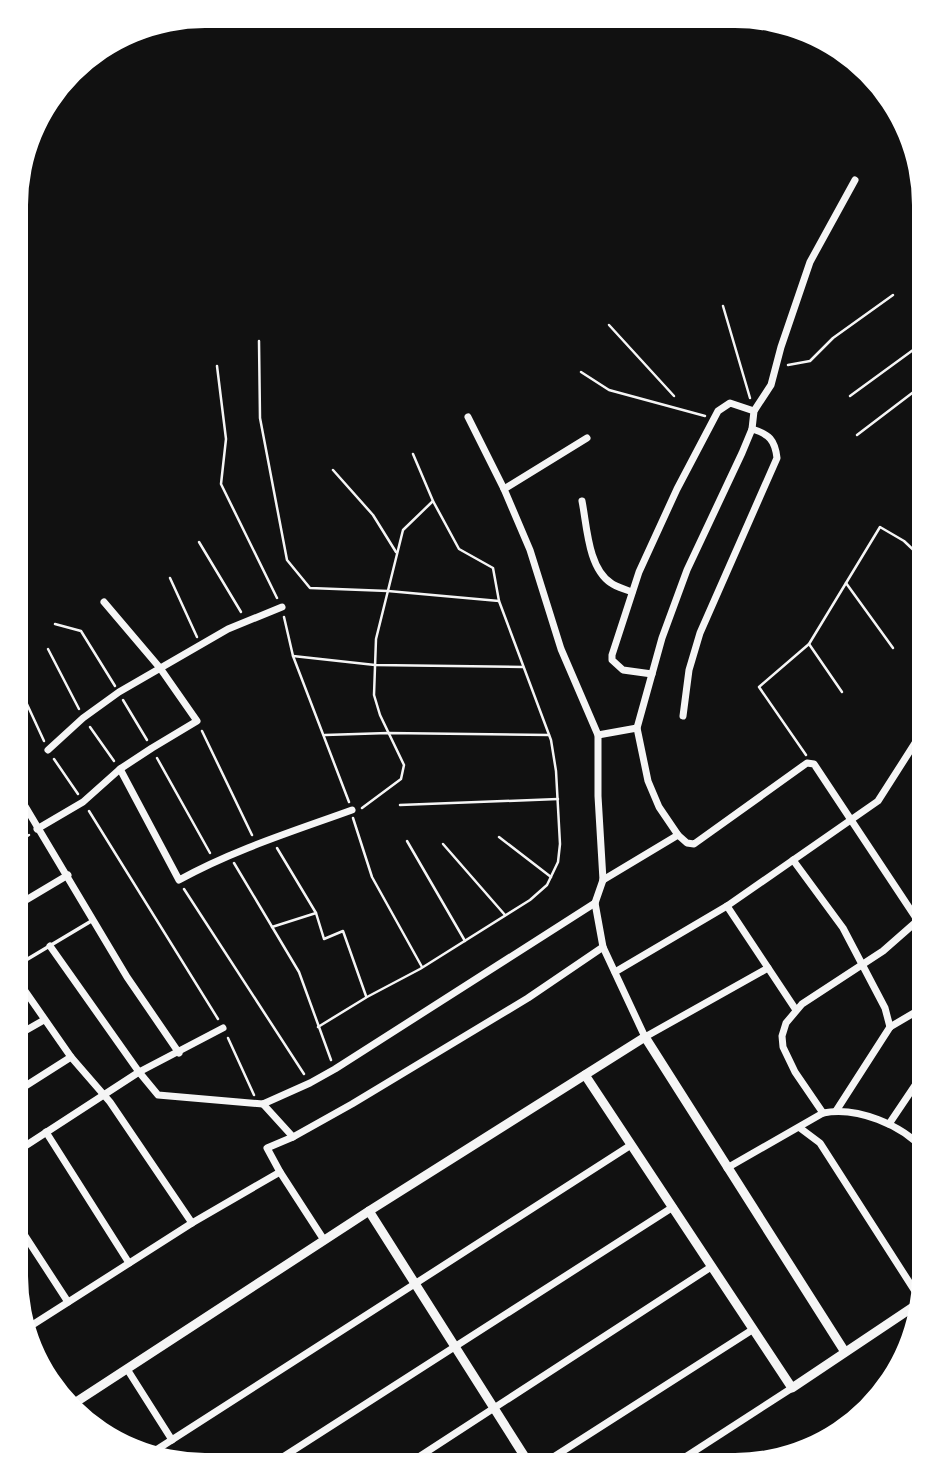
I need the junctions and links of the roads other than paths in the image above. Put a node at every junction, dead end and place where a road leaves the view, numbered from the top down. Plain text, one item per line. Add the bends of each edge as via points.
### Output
1 (855, 180) dead end
2 (754, 411) junction
3 (468, 417) dead end
4 (752, 429) junction
5 (587, 438) dead end
6 (504, 489) junction
7 (582, 501) dead end
8 (632, 592) junction
9 (104, 602) dead end
10 (282, 607) road end
11 (160, 668) junction
12 (652, 674) junction
13 (683, 716) dead end
14 (637, 728) junction
15 (598, 735) junction
16 (912, 748) edge
17 (48, 750) dead end
18 (120, 769) junction
19 (352, 810) road end
20 (28, 813) edge
21 (852, 820) junction
22 (37, 829) junction
23 (678, 835) junction
24 (793, 860) junction
25 (68, 875) junction
26 (603, 880) junction
27 (28, 899) edge
28 (595, 903) junction
29 (912, 905) edge
30 (727, 906) junction
31 (93, 920) junction
32 (912, 926) edge
33 (50, 946) junction
34 (603, 947) junction
35 (28, 959) edge
36 (861, 966) junction
37 (768, 968) junction
38 (615, 972) junction
39 (28, 997) edge
40 (796, 1010) junction
41 (912, 1014) edge
42 (44, 1020) junction
43 (890, 1027) junction
44 (223, 1028) road end
45 (28, 1029) edge
46 (645, 1037) junction
47 (179, 1053) junction
48 (71, 1057) junction
49 (139, 1072) junction
50 (586, 1076) junction
51 (28, 1084) edge
52 (912, 1090) edge
53 (105, 1095) junction
54 (260, 1103) junction
55 (836, 1111) junction
56 (823, 1113) junction
57 (889, 1124) junction
58 (800, 1128) junction
59 (46, 1132) junction
60 (293, 1137) junction
61 (912, 1139) edge
62 (28, 1144) edge
63 (631, 1145) junction
64 (727, 1168) junction
65 (280, 1172) junction
66 (673, 1207) junction
67 (369, 1211) junction
68 (192, 1223) junction
69 (28, 1240) edge
70 (324, 1240) junction
71 (129, 1263) junction
72 (711, 1267) junction
73 (415, 1284) junction
74 (912, 1290) edge
75 (68, 1302) junction
76 (909, 1308) edge
77 (34, 1324) edge
78 (752, 1330) junction
79 (455, 1347) junction
80 (845, 1352) junction
81 (127, 1370) junction
82 (792, 1388) junction
83 (79, 1400) edge
84 (494, 1408) junction
85 (172, 1440) junction
86 (161, 1447) edge
87 (289, 1453) edge
88 (425, 1453) edge
89 (522, 1453) edge
90 (560, 1453) edge
91 (692, 1453) edge

1 - 2 street via 810,262 771,385
2 - 4 street
2 - 8 street via 730,403 723,406 677,489
3 - 6 street
4 - 12 street via 687,570
4 - 13 street via 776,444 777,458 700,633
5 - 6 street
6 - 15 street via 530,550 561,649
7 - 8 street via 598,569 610,583
8 - 12 street via 612,660 623,670
9 - 11 street
10 - 11 street via 228,629
11 - 17 street via 83,718
11 - 18 street via 197,721
12 - 14 street
14 - 15 street
14 - 23 street via 648,781
15 - 26 street
16 - 21 street via 878,801
18 - 19 street via 179,880
18 - 22 street via 83,802
20 - 22 street
21 - 23 street via 811,762 694,844
21 - 24 street
21 - 29 street
22 - 25 street
23 - 26 street
24 - 30 street
24 - 36 street via 843,928
25 - 27 street
25 - 31 street
26 - 28 street
28 - 34 street
28 - 54 street via 335,1069
30 - 37 street
30 - 38 street
31 - 33 lane
31 - 47 street
32 - 36 street
33 - 35 lane
33 - 49 street
34 - 38 street
34 - 60 street via 528,998
36 - 40 street
36 - 43 street via 885,1008
37 - 40 street
37 - 46 street
38 - 46 street
39 - 42 street
40 - 56 street via 783,1030 783,1047
41 - 43 street
42 - 45 street
42 - 48 street
43 - 55 street
44 - 47 street
46 - 50 street
46 - 64 street
47 - 49 street
48 - 51 street
48 - 53 street
49 - 53 street
49 - 54 street via 162,1096
50 - 63 street
50 - 67 street
52 - 57 street
53 - 59 street
53 - 68 street
54 - 60 street
55 - 56 street
55 - 57 street
56 - 58 street
57 - 61 street
58 - 64 street
58 - 74 street via 820,1143
59 - 62 street
59 - 71 street
60 - 65 street via 267,1148
63 - 66 street
63 - 73 street
64 - 80 street
65 - 68 street
65 - 70 street
66 - 72 street
66 - 79 street
67 - 70 street
67 - 73 street
68 - 71 street
69 - 75 street
70 - 81 street
71 - 75 street
72 - 78 street
72 - 84 street
73 - 79 street
73 - 85 street
75 - 77 street
76 - 80 street
78 - 82 street
78 - 90 street
79 - 84 street
79 - 87 street
80 - 82 street
81 - 83 street
81 - 85 street
82 - 91 street
84 - 88 street
84 - 89 street
85 - 86 street

